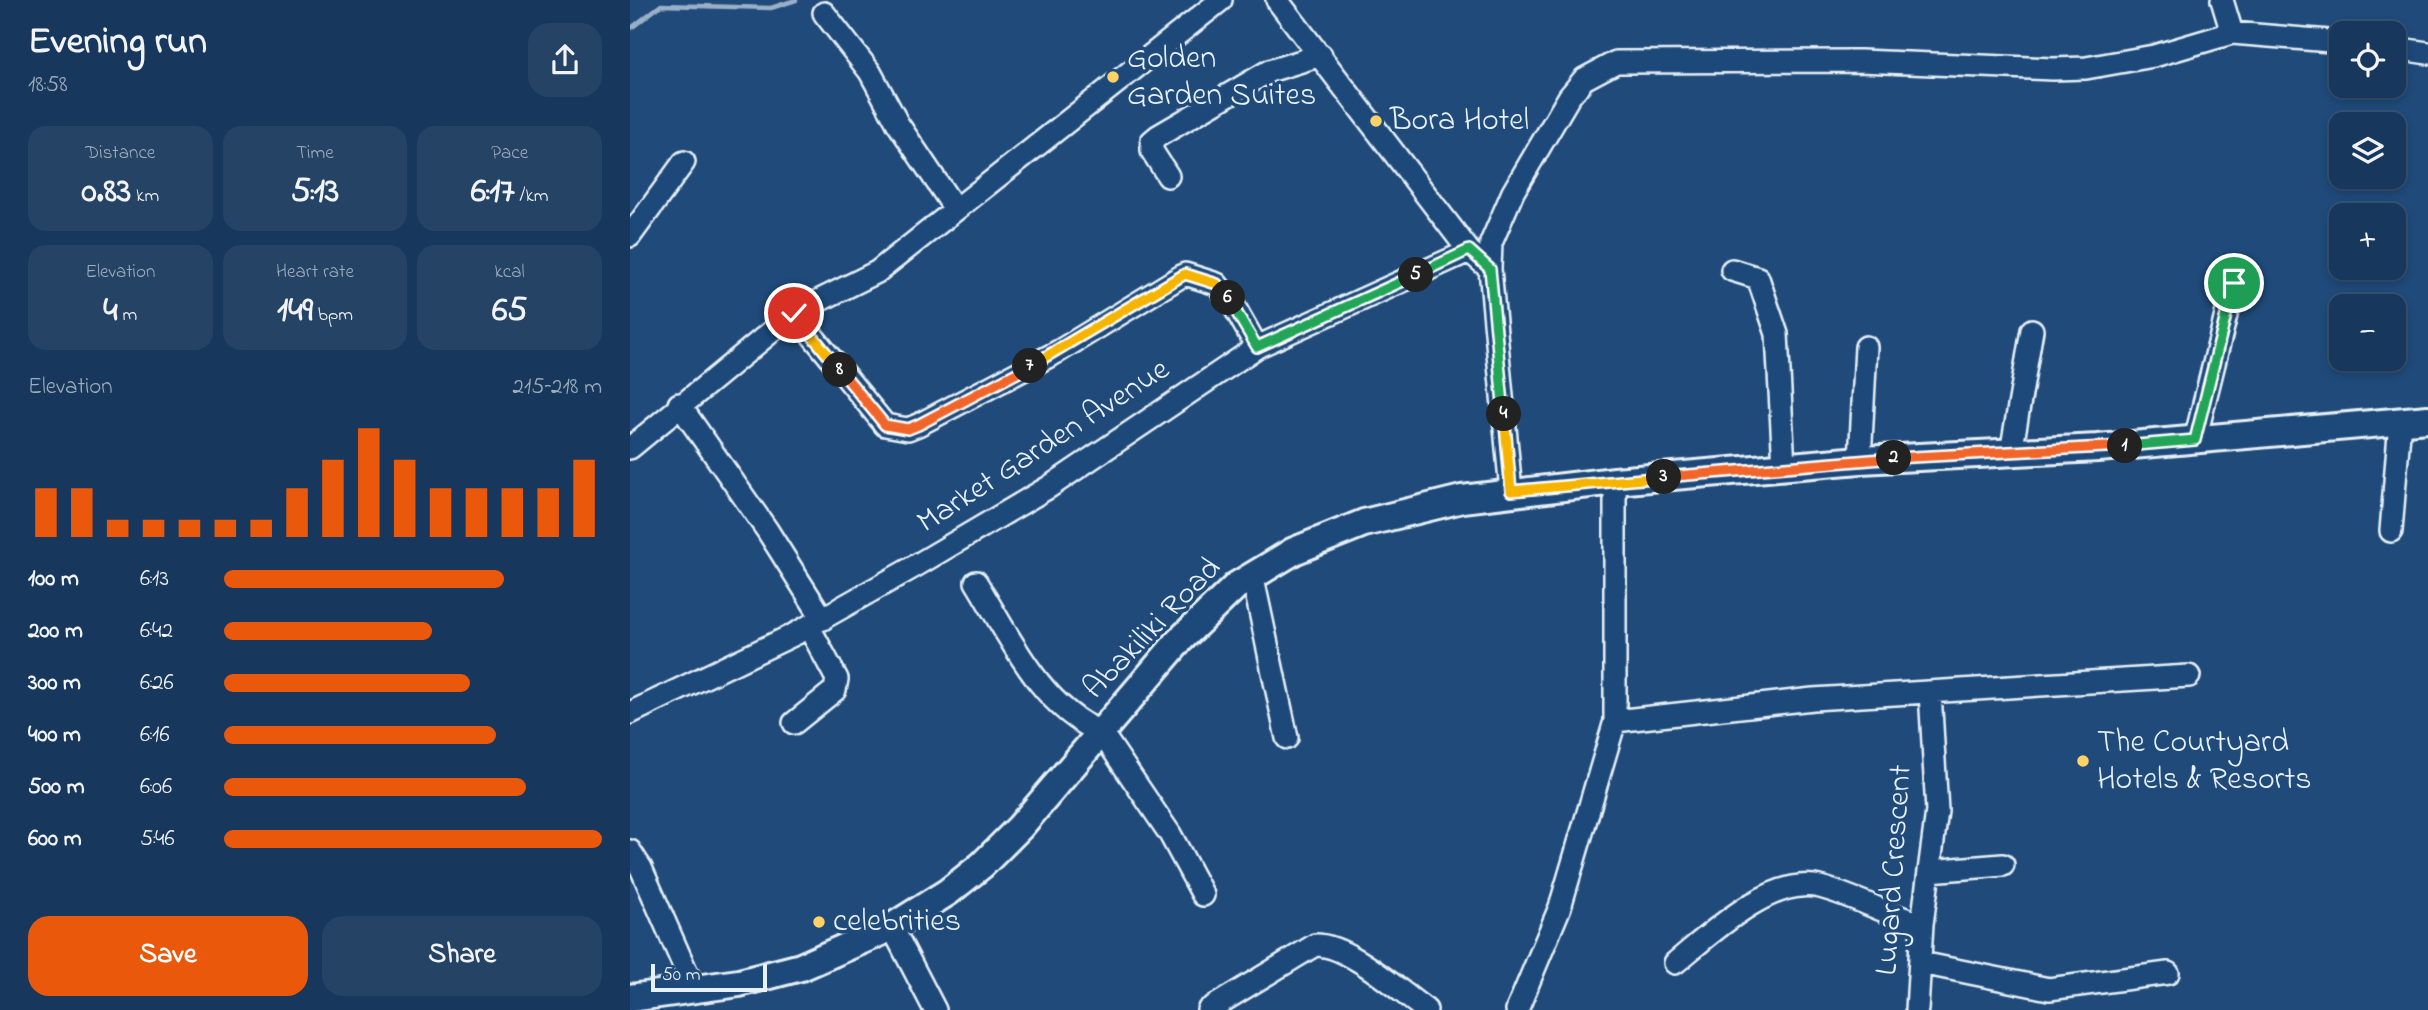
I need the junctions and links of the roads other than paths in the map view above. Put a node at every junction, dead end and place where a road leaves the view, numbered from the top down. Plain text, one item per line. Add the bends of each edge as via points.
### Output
1 (1221, 0) edge
2 (1277, 0) edge
3 (2222, 0) edge
4 (824, 13) dead end
5 (2232, 33) junction
6 (2329, 41) edge
7 (2406, 50) edge
8 (2428, 53) edge
9 (1321, 55) junction
10 (684, 162) dead end
11 (1168, 176) dead end
12 (955, 209) junction
13 (630, 236) edge
14 (1469, 250) junction
15 (1490, 269) junction
16 (1732, 270) dead end
17 (2234, 283) dead end
18 (794, 313) junction
19 (2032, 330) dead end
20 (1257, 347) junction
21 (1866, 347) dead end
22 (679, 404) junction
23 (2428, 419) edge
24 (2400, 421) junction
25 (2195, 440) junction
26 (630, 448) edge
27 (2011, 453) junction
28 (1860, 460) junction
29 (1784, 467) junction
30 (1615, 481) junction
31 (1511, 491) junction
32 (2391, 531) dead end
33 (1252, 574) junction
34 (976, 582) dead end
35 (816, 623) junction
36 (2189, 676) dead end
37 (1930, 692) junction
38 (630, 713) edge
39 (1615, 721) junction
40 (794, 723) dead end
41 (1101, 732) junction
42 (1287, 738) dead end
43 (630, 850) edge
44 (2003, 865) dead end
45 (1929, 871) junction
46 (1203, 895) dead end
47 (1922, 924) junction
48 (891, 927) junction
49 (1675, 963) dead end
50 (1922, 963) junction
51 (2168, 973) dead end
52 (694, 989) junction
53 (630, 998) edge
54 (935, 1010) edge
55 (1208, 1010) edge
56 (1426, 1010) edge
57 (1517, 1010) edge
58 (1917, 1010) edge

1 - 12 street
2 - 9 street
3 - 5 street
4 - 12 street via 870,72 898,124
5 - 6 street
5 - 15 street via 2154,56 2086,68 1860,61 1616,62 1584,79 1569,97 1513,192 1491,243
7 - 8 street
9 - 11 street via 1269,71 1158,135 1152,141 1152,151
9 - 14 street
10 - 13 street
12 - 18 street via 877,272
14 - 15 street
14 - 20 street, Market Garden Avenue
15 - 31 street
16 - 29 street via 1758,278 1777,334
17 - 25 street
18 - 20 street via 885,425 894,428 908,429 956,406 1059,351 1185,274 1217,284
18 - 22 street
19 - 27 street
20 - 35 street, Market Garden Avenue via 1049,487
21 - 28 street
22 - 26 street
22 - 35 street via 767,530
23 - 24 main road, Abakiliki Road
24 - 25 main road, Abakiliki Road
24 - 32 street
25 - 27 main road, Abakiliki Road
27 - 28 main road, Abakiliki Road
28 - 29 main road, Abakiliki Road
29 - 30 main road, Abakiliki Road
30 - 31 main road, Abakiliki Road
30 - 39 street
31 - 33 main road, Abakiliki Road via 1364,523 1318,540
33 - 41 main road, Abakiliki Road via 1179,641
33 - 42 street
34 - 41 street via 1035,676 1070,714
35 - 38 street, Market Garden Avenue
35 - 40 street via 838,679 835,690
36 - 37 street
37 - 39 street via 1739,705
37 - 45 street, Lugard Crescent via 1937,811
39 - 57 street via 1560,907
41 - 46 street via 1170,834
41 - 48 main road, Abakiliki Road via 982,865
43 - 52 street
44 - 45 street
45 - 47 street, Lugard Crescent
47 - 49 street via 1809,886 1781,891 1737,912
47 - 50 street, Lugard Crescent
48 - 52 main road, Abakiliki Road via 801,967
48 - 54 street
50 - 51 street via 2049,989
50 - 58 street, Lugard Crescent
52 - 53 main road, Abakiliki Road
55 - 56 street via 1315,945 1323,945 1347,955

